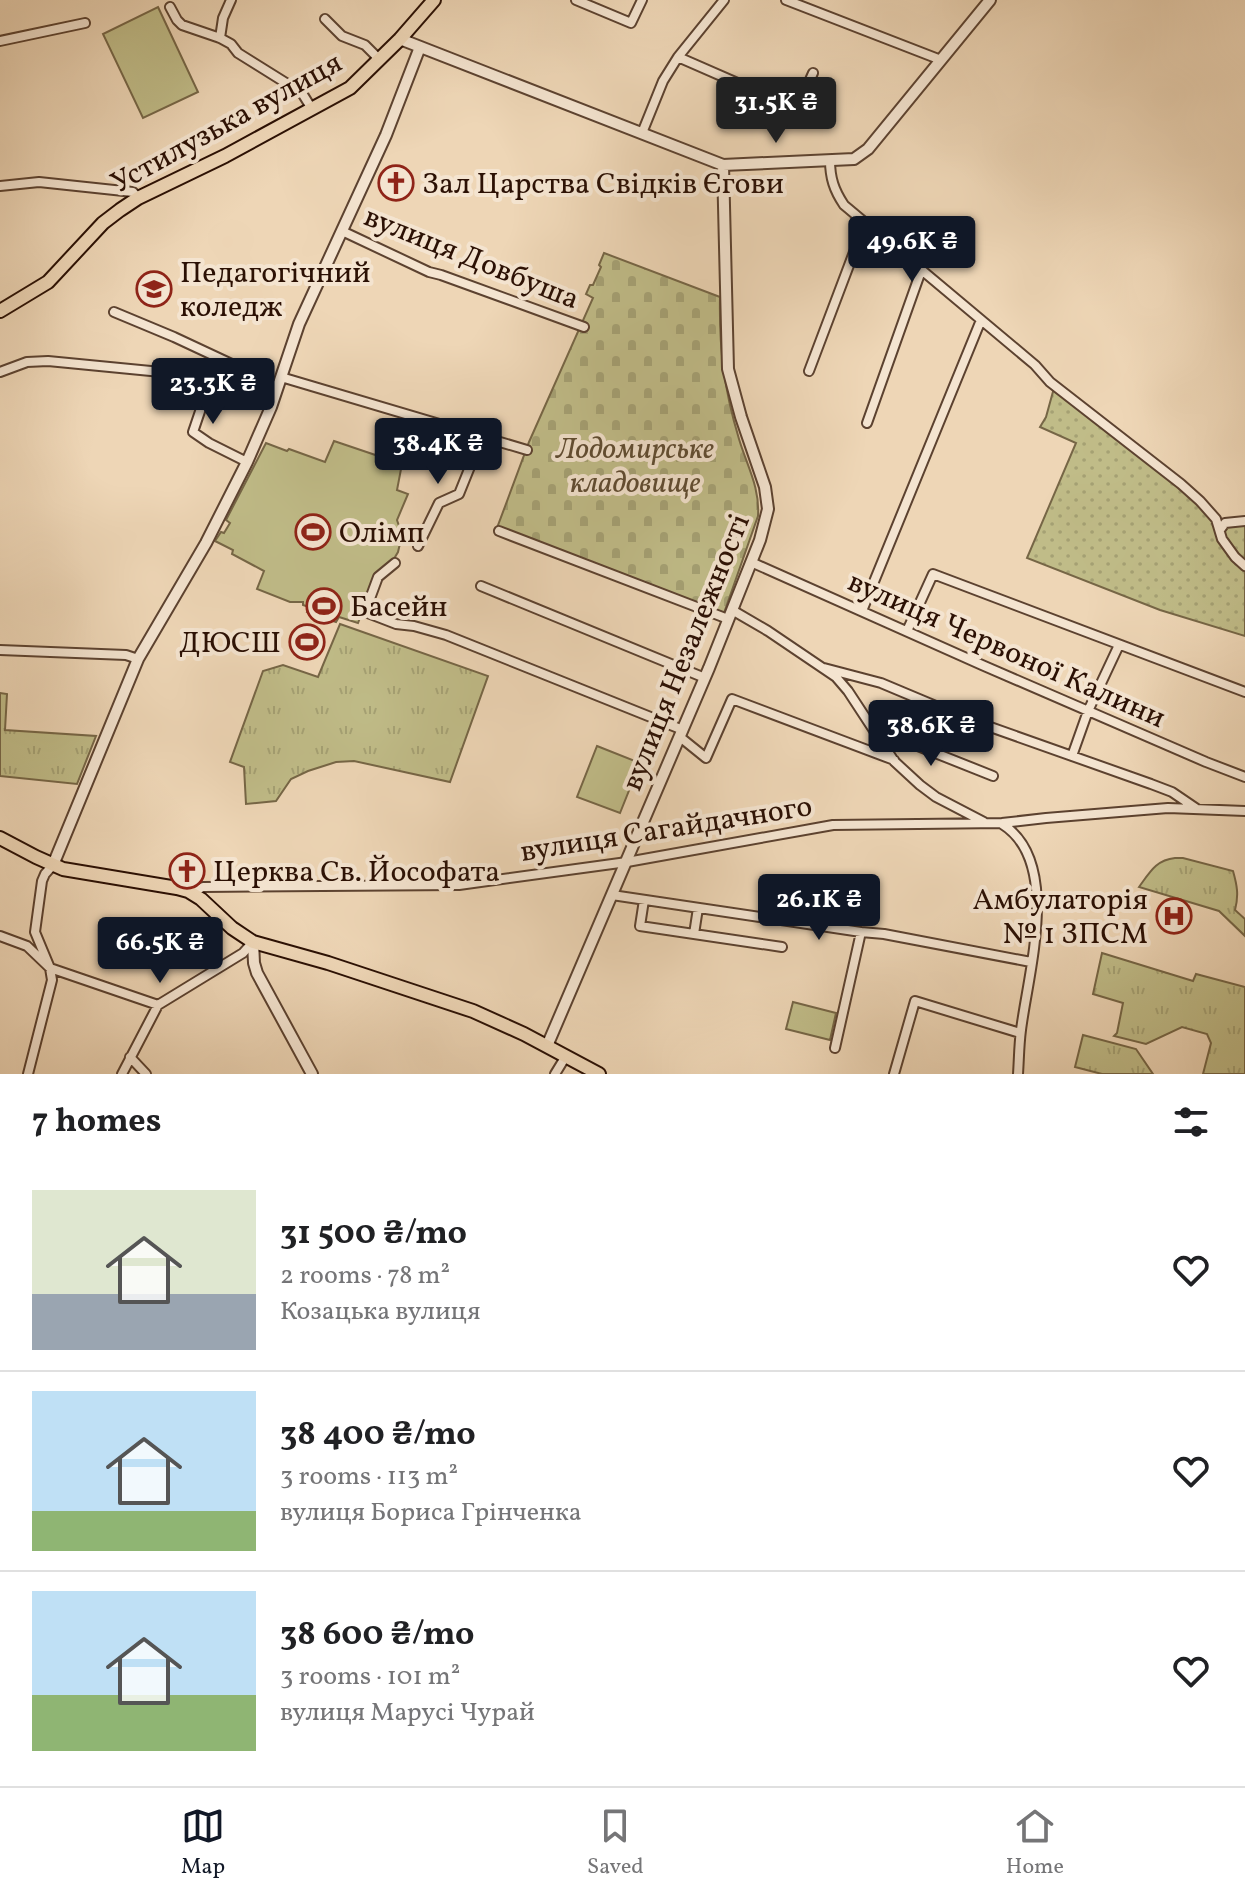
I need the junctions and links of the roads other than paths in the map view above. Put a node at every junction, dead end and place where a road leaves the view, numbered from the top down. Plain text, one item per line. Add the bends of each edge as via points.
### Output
1 (231, 0) edge
2 (434, 0) edge
3 (576, 0) edge
4 (642, 0) edge
5 (724, 0) edge
6 (786, 0) edge
7 (990, 0) edge
8 (170, 7) dead end
9 (325, 19) dead end
10 (85, 23) dead end
11 (220, 38) junction
12 (400, 39) junction
13 (0, 41) edge
14 (420, 47) junction
15 (678, 57) junction
16 (380, 60) junction
17 (941, 60) junction
18 (813, 73) dead end
19 (312, 109) junction
20 (642, 133) junction
21 (830, 160) junction
22 (723, 165) junction
23 (0, 186) edge
24 (138, 198) junction
25 (865, 223) junction
26 (342, 231) junction
27 (921, 271) junction
28 (0, 311) edge
29 (114, 312) dead end
30 (981, 320) junction
31 (584, 327) dead end
32 (809, 371) dead end
33 (0, 372) edge
34 (212, 376) junction
35 (279, 381) junction
36 (867, 423) dead end
37 (482, 437) junction
38 (527, 450) dead end
39 (247, 462) junction
40 (1245, 521) edge
41 (1220, 530) junction
42 (499, 531) dead end
43 (418, 546) dead end
44 (751, 562) junction
45 (395, 563) dead end
46 (1245, 566) edge
47 (481, 586) dead end
48 (862, 611) junction
49 (730, 615) junction
50 (907, 631) junction
51 (1119, 645) junction
52 (0, 650) edge
53 (138, 659) junction
54 (824, 668) junction
55 (705, 678) junction
56 (1245, 692) edge
57 (1088, 711) junction
58 (681, 733) junction
59 (876, 734) junction
60 (1072, 756) junction
61 (894, 761) junction
62 (993, 776) dead end
63 (1245, 777) edge
64 (1198, 810) junction
65 (1245, 813) edge
66 (1024, 821) junction
67 (985, 823) junction
68 (1002, 823) junction
69 (0, 838) edge
70 (1022, 841) junction
71 (627, 862) junction
72 (53, 865) junction
73 (194, 895) junction
74 (612, 895) junction
75 (644, 900) junction
76 (698, 908) junction
77 (35, 932) junction
78 (861, 932) junction
79 (694, 934) junction
80 (0, 936) edge
81 (253, 942) junction
82 (27, 946) junction
83 (782, 947) dead end
84 (1031, 962) junction
85 (50, 968) junction
86 (158, 1005) junction
87 (1020, 1033) junction
88 (547, 1046) junction
89 (835, 1048) dead end
90 (566, 1056) junction
91 (130, 1057) junction
92 (28, 1074) edge
93 (122, 1074) edge
94 (146, 1074) edge
95 (312, 1074) edge
96 (555, 1074) edge
97 (599, 1074) edge
98 (894, 1074) edge
99 (1018, 1074) edge

1 - 11 street
2 - 12 main road, Устилузька вулиця
3 - 4 street via 631,23
5 - 15 street
6 - 17 street
7 - 17 street
8 - 11 street via 182,25
9 - 16 street
10 - 13 street
11 - 19 street via 302,93
12 - 14 street
12 - 16 main road, Устилузька вулиця
14 - 20 street
14 - 26 street
15 - 18 street via 797,109
15 - 20 street
16 - 19 main road, Устилузька вулиця via 350,88
17 - 21 street via 868,149 854,159
19 - 24 main road, Устилузька вулиця
20 - 22 street
21 - 22 street
21 - 25 street via 836,194
22 - 44 street, вулиця Незалежності via 728,369 768,509
23 - 24 street via 39,182 133,192
24 - 28 main road, Устилузька вулиця via 103,223 48,282
25 - 27 street
25 - 32 street
26 - 31 street, вулиця Довбуша via 429,272
26 - 35 street
27 - 30 street
27 - 36 street
29 - 35 street
30 - 41 street via 1050,382 1181,484 1216,519
30 - 48 street
33 - 34 street via 48,361
34 - 35 street
34 - 39 street via 193,432
35 - 37 street
35 - 39 street
37 - 38 street
37 - 43 street via 459,494 439,503
39 - 53 street
40 - 41 street via 1225,523
41 - 46 street
42 - 49 street
44 - 48 street, вулиця Червоної Калини
44 - 49 street, вулиця Незалежності
45 - 58 street via 378,577 365,612 446,635
47 - 55 street
48 - 50 street, вулиця Червоної Калини
49 - 54 street
49 - 55 street, вулиця Незалежності
50 - 51 street via 933,574
50 - 57 street, вулиця Червоної Калини
51 - 56 street
51 - 57 street
52 - 53 street
53 - 72 street
54 - 59 street via 848,691
54 - 60 street via 881,683
55 - 58 street, вулиця Незалежності
57 - 60 street
57 - 63 street, вулиця Червоної Калини
58 - 61 street via 706,758 732,699
58 - 71 street, вулиця Незалежності
59 - 61 street
59 - 62 street
60 - 64 street via 1172,792
61 - 67 street via 936,797
64 - 65 street, вулиця Сагайдачного
64 - 66 street, вулиця Сагайдачного
66 - 68 street, вулиця Сагайдачного
66 - 70 street via 1019,830
67 - 68 street, вулиця Сагайдачного
67 - 71 street, вулиця Сагайдачного via 833,825
68 - 70 street
69 - 72 main road
70 - 84 street via 1038,901
71 - 73 street, вулиця Сагайдачного via 459,885 212,887
71 - 74 street, вулиця Незалежності
72 - 73 main road
72 - 77 street via 42,881
73 - 81 main road
74 - 75 street
74 - 88 street, вулиця Незалежності
75 - 76 street
75 - 79 street via 640,926
76 - 78 street
76 - 79 street
77 - 82 street
77 - 85 street
78 - 84 street
78 - 89 street
79 - 83 street
80 - 82 street
81 - 86 street
81 - 88 main road via 473,1011
81 - 95 street via 257,973
82 - 85 street
84 - 87 street
85 - 86 street
85 - 92 street via 52,980
86 - 91 street
87 - 98 street via 915,1001
87 - 99 street
88 - 90 main road
90 - 96 street
90 - 97 main road
91 - 93 street
91 - 94 street

